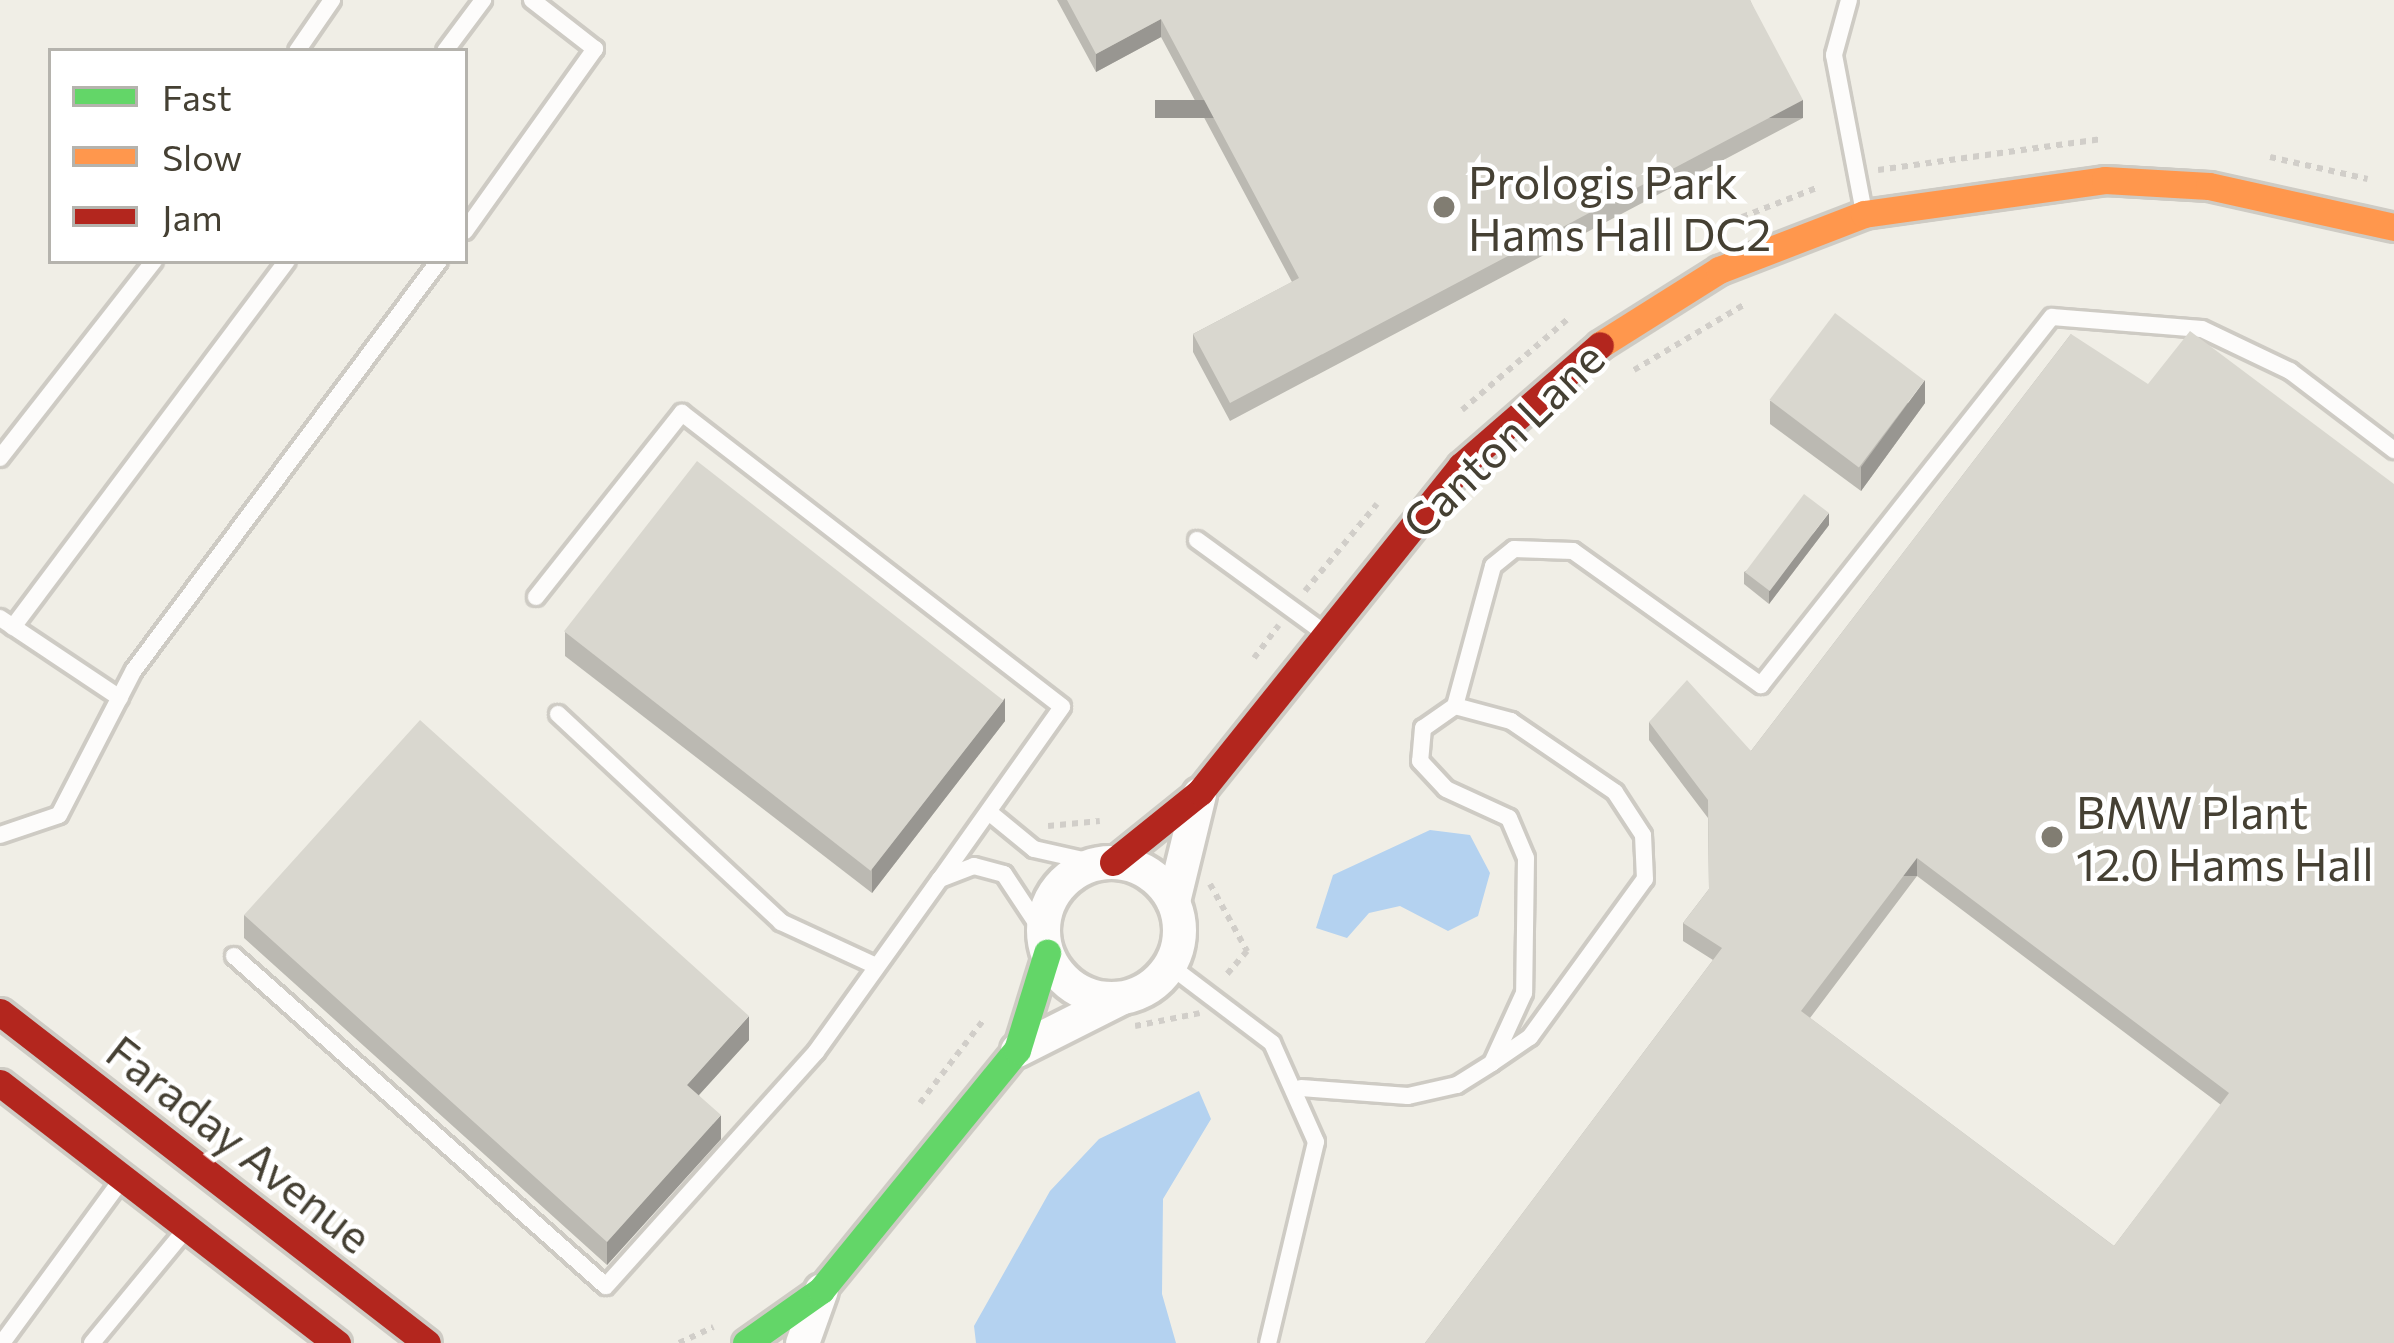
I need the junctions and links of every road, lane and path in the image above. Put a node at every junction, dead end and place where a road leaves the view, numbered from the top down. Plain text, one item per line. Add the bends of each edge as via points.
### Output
1 (332, 0) edge
2 (484, 0) edge
3 (532, 0) edge
4 (1849, 0) edge
5 (299, 48) edge
6 (448, 48) edge
7 (2114, 139) dead end
8 (2245, 153) dead end
9 (1857, 176) junction
10 (2386, 184) dead end
11 (1864, 214) junction
12 (1732, 221) dead end
13 (468, 227) edge
14 (2394, 227) edge
15 (152, 264) edge
16 (285, 264) edge
17 (437, 264) edge
18 (1754, 299) dead end
19 (1576, 313) dead end
20 (1620, 378) dead end
21 (1458, 415) dead end
22 (2394, 450) edge
23 (0, 458) edge
24 (1384, 497) dead end
25 (1197, 539) dead end
26 (536, 597) dead end
27 (1292, 608) junction
28 (7, 622) edge
29 (1323, 632) junction
30 (1249, 664) dead end
31 (120, 698) junction
32 (1455, 706) junction
33 (558, 714) dead end
34 (1200, 792) junction
35 (990, 813) junction
36 (1123, 814) dead end
37 (1044, 826) dead end
38 (0, 835) edge
39 (1105, 863) junction
40 (1206, 864) dead end
41 (940, 879) junction
42 (1173, 901) junction
43 (1043, 940) junction
44 (1247, 950) dead end
45 (234, 956) dead end
46 (874, 965) junction
47 (1169, 965) junction
48 (996, 1004) dead end
49 (0, 1012) edge
50 (1120, 1014) junction
51 (1194, 1022) dead end
52 (1017, 1050) junction
53 (1492, 1063) junction
54 (0, 1083) edge
55 (1300, 1088) junction
56 (908, 1119) dead end
57 (124, 1176) junction
58 (189, 1225) junction
59 (821, 1290) junction
60 (722, 1321) dead end
61 (2, 1343) edge
62 (92, 1343) edge
63 (337, 1343) edge
64 (427, 1343) edge
65 (679, 1343) edge
66 (746, 1343) edge
67 (802, 1343) edge
68 (1268, 1343) edge

1 - 5 lane
2 - 6 lane
3 - 13 lane via 595,49
4 - 9 lane via 1834,55
7 - 9 path via 1980,148
8 - 10 path
9 - 11 lane
9 - 12 path
11 - 14 street, Canton Lane via 2105,180 2209,186
11 - 29 street, Canton Lane via 1719,271 1626,323 1461,466
15 - 23 lane
16 - 28 lane
17 - 31 lane
18 - 20 path
19 - 21 path
22 - 32 lane via 2290,371 2202,329 2052,317 1761,685 1573,551 1514,549 1493,566
24 - 27 path
25 - 27 lane
26 - 35 lane via 682,413 1062,707
27 - 29 lane
27 - 30 path
28 - 31 lane
29 - 34 street, Canton Lane
31 - 38 lane via 59,815
32 - 53 lane via 1424,728 1420,761 1446,790 1509,818 1526,858 1524,993
32 - 53 lane via 1511,721 1615,792 1647,858 1636,900 1529,1037
33 - 46 lane via 781,922
34 - 39 street, Canton Lane
34 - 42 street, Canton Lane
35 - 39 lane via 1034,849
35 - 41 lane
36 - 37 path
39 - 42 street via 1157,879
39 - 43 street via 1052,897
40 - 44 path
41 - 43 lane via 974,866 1004,874
41 - 46 lane
42 - 47 street
43 - 50 street via 1076,989
43 - 52 street
45 - 46 lane via 606,1286 816,1052
47 - 50 street
47 - 55 lane via 1238,1009
48 - 56 path
49 - 64 street, Faraday Avenue
50 - 51 path
50 - 52 street
52 - 59 street
53 - 55 lane via 1408,1096
54 - 57 street
55 - 68 lane via 1316,1142
57 - 58 street
57 - 61 lane
58 - 62 lane
58 - 63 street
59 - 66 street
59 - 67 street
60 - 65 path

